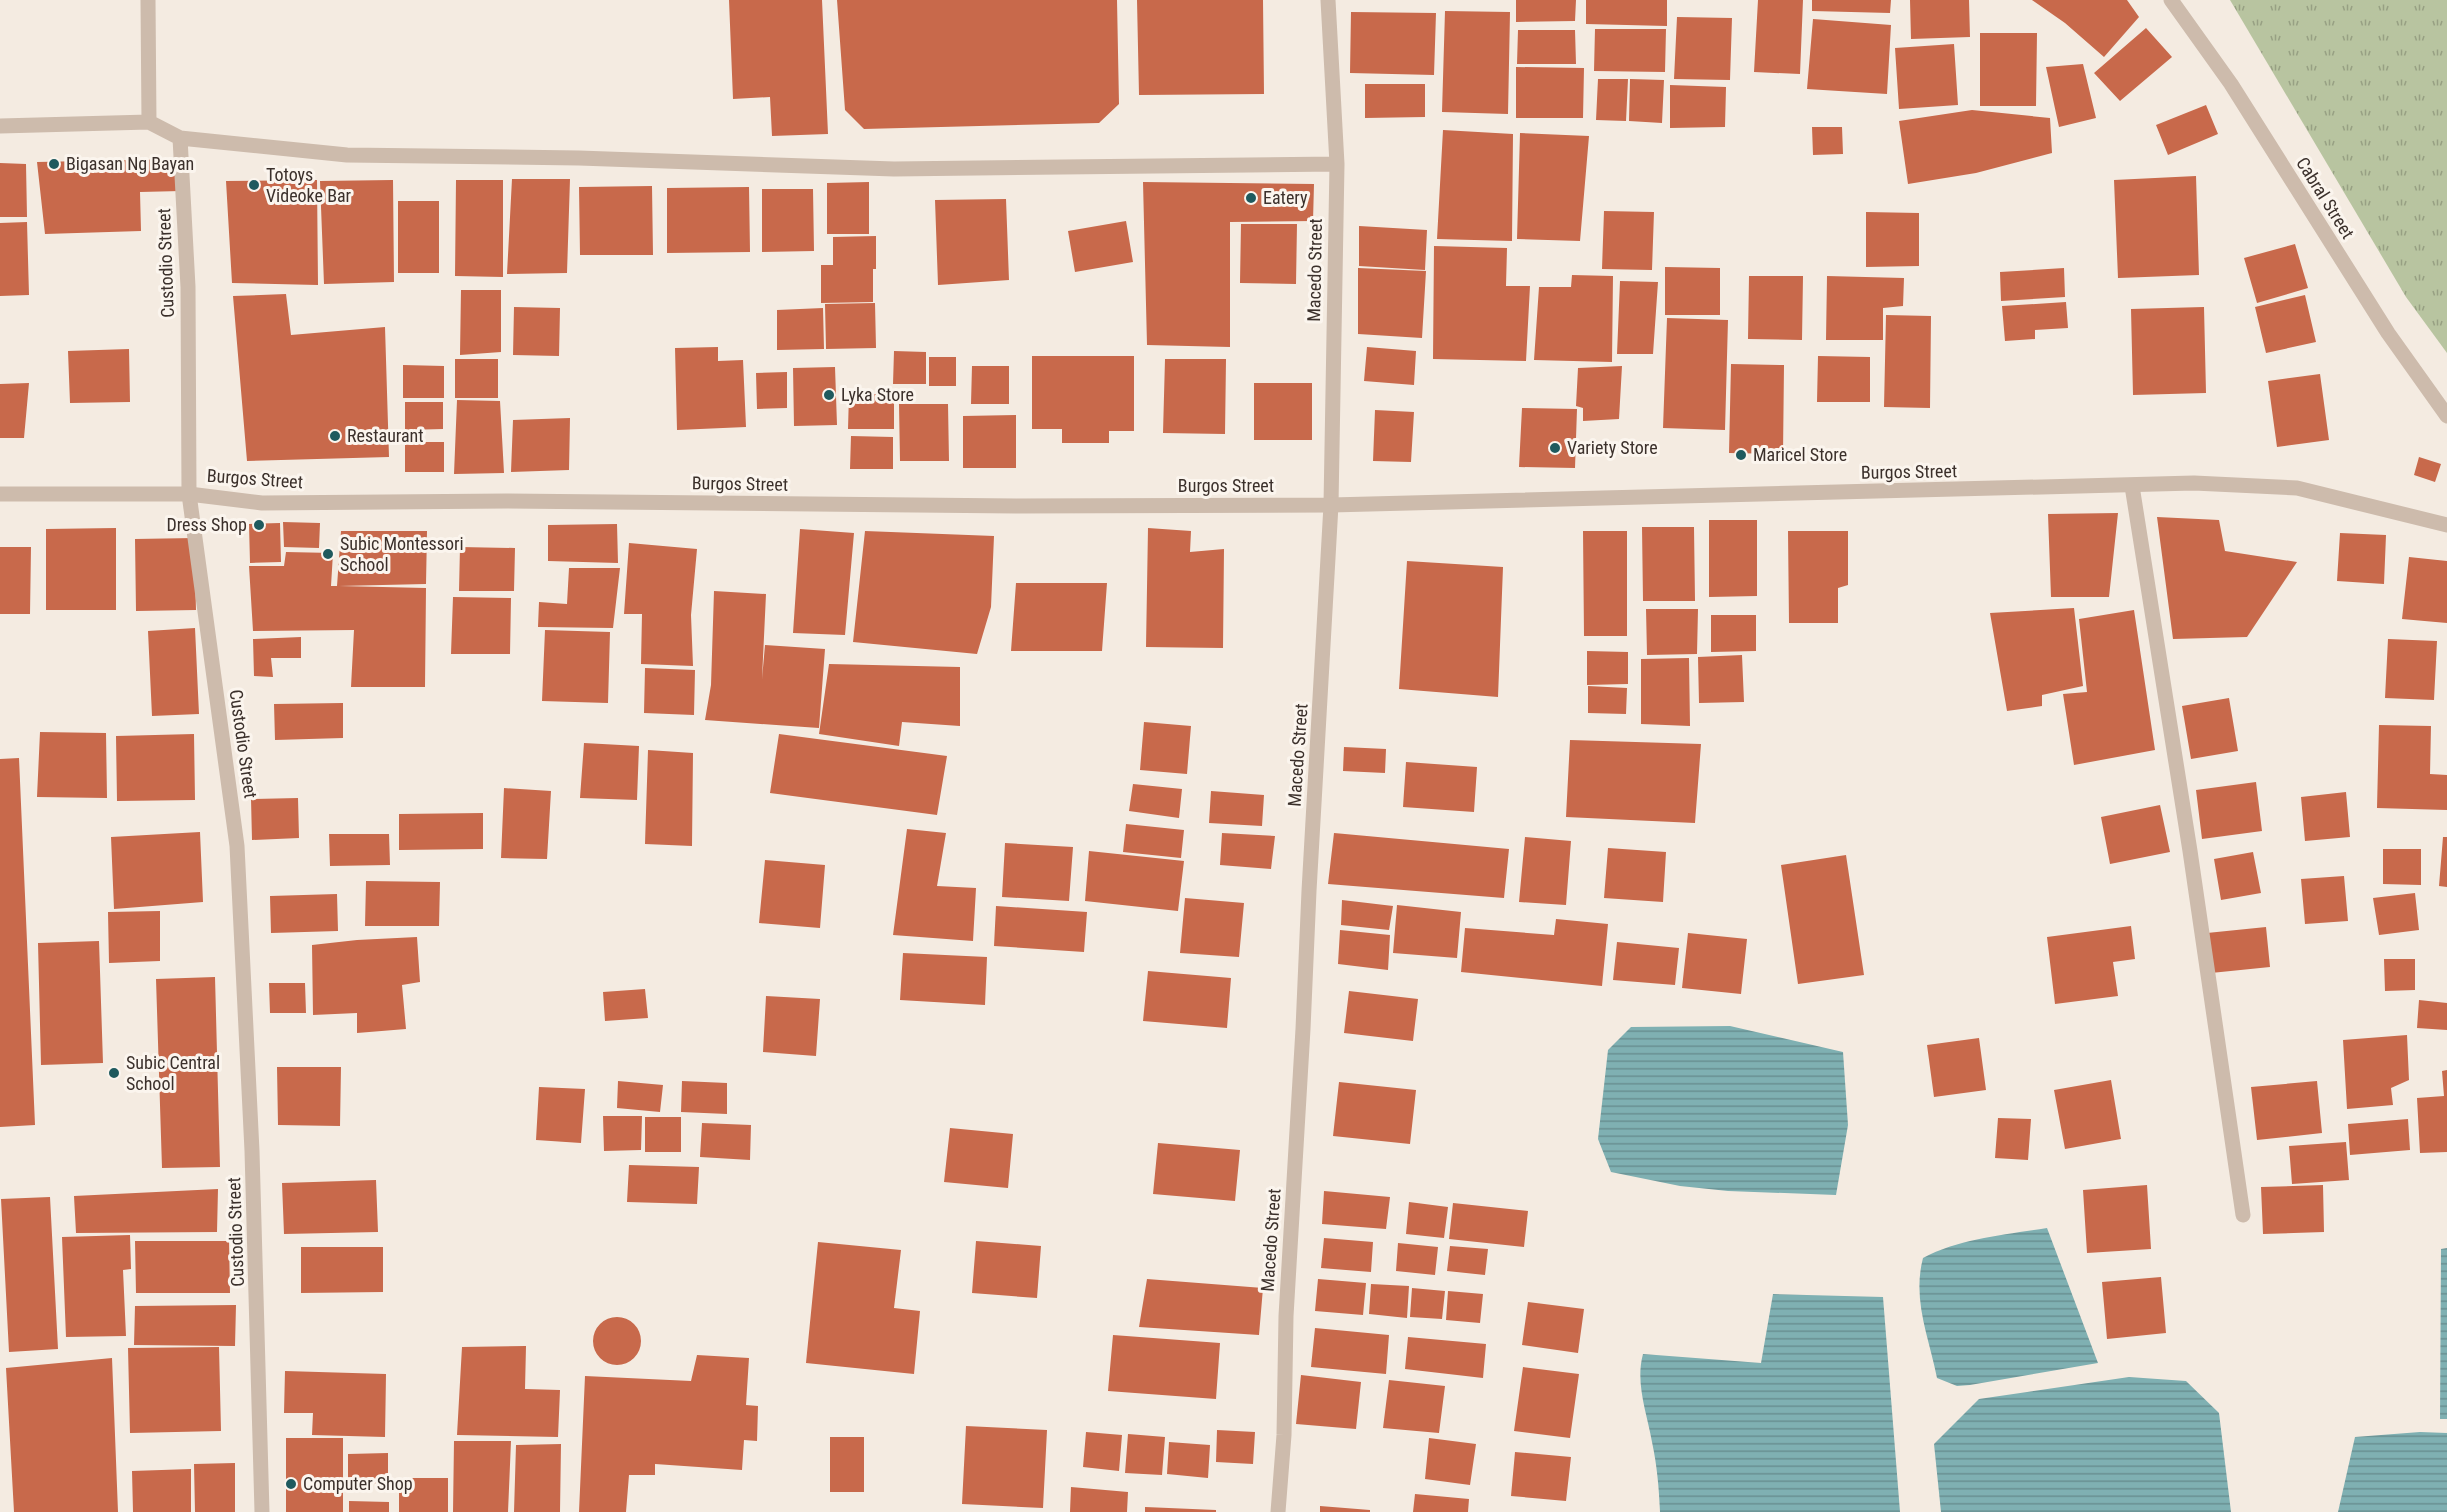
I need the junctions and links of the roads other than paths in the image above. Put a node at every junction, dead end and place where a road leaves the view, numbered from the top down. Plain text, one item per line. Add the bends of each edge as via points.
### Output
1 (148, 0) edge
2 (1328, 0) edge
3 (2171, 0) edge
4 (149, 122) junction
5 (0, 126) edge
6 (180, 138) junction
7 (1337, 164) junction
8 (2447, 416) edge
9 (2132, 486) junction
10 (0, 494) edge
11 (189, 494) junction
12 (1331, 505) junction
13 (2447, 525) edge
14 (2243, 1215) dead end
15 (262, 1512) edge
16 (1278, 1512) edge

1 - 4 street
2 - 7 street, Macedo Street
3 - 8 street, Cabral Street via 2231,84 2388,333
4 - 5 street
4 - 6 street
6 - 7 street via 347,155 894,169
6 - 11 street, Custodio Street via 189,287
7 - 12 street, Macedo Street
9 - 12 street, Burgos Street
9 - 13 street, Burgos Street via 2194,483 2297,488
9 - 14 street
10 - 11 street, Burgos Street
11 - 12 street, Burgos Street via 262,503
11 - 15 street, Custodio Street via 237,846 252,1151
12 - 16 street, Macedo Street

